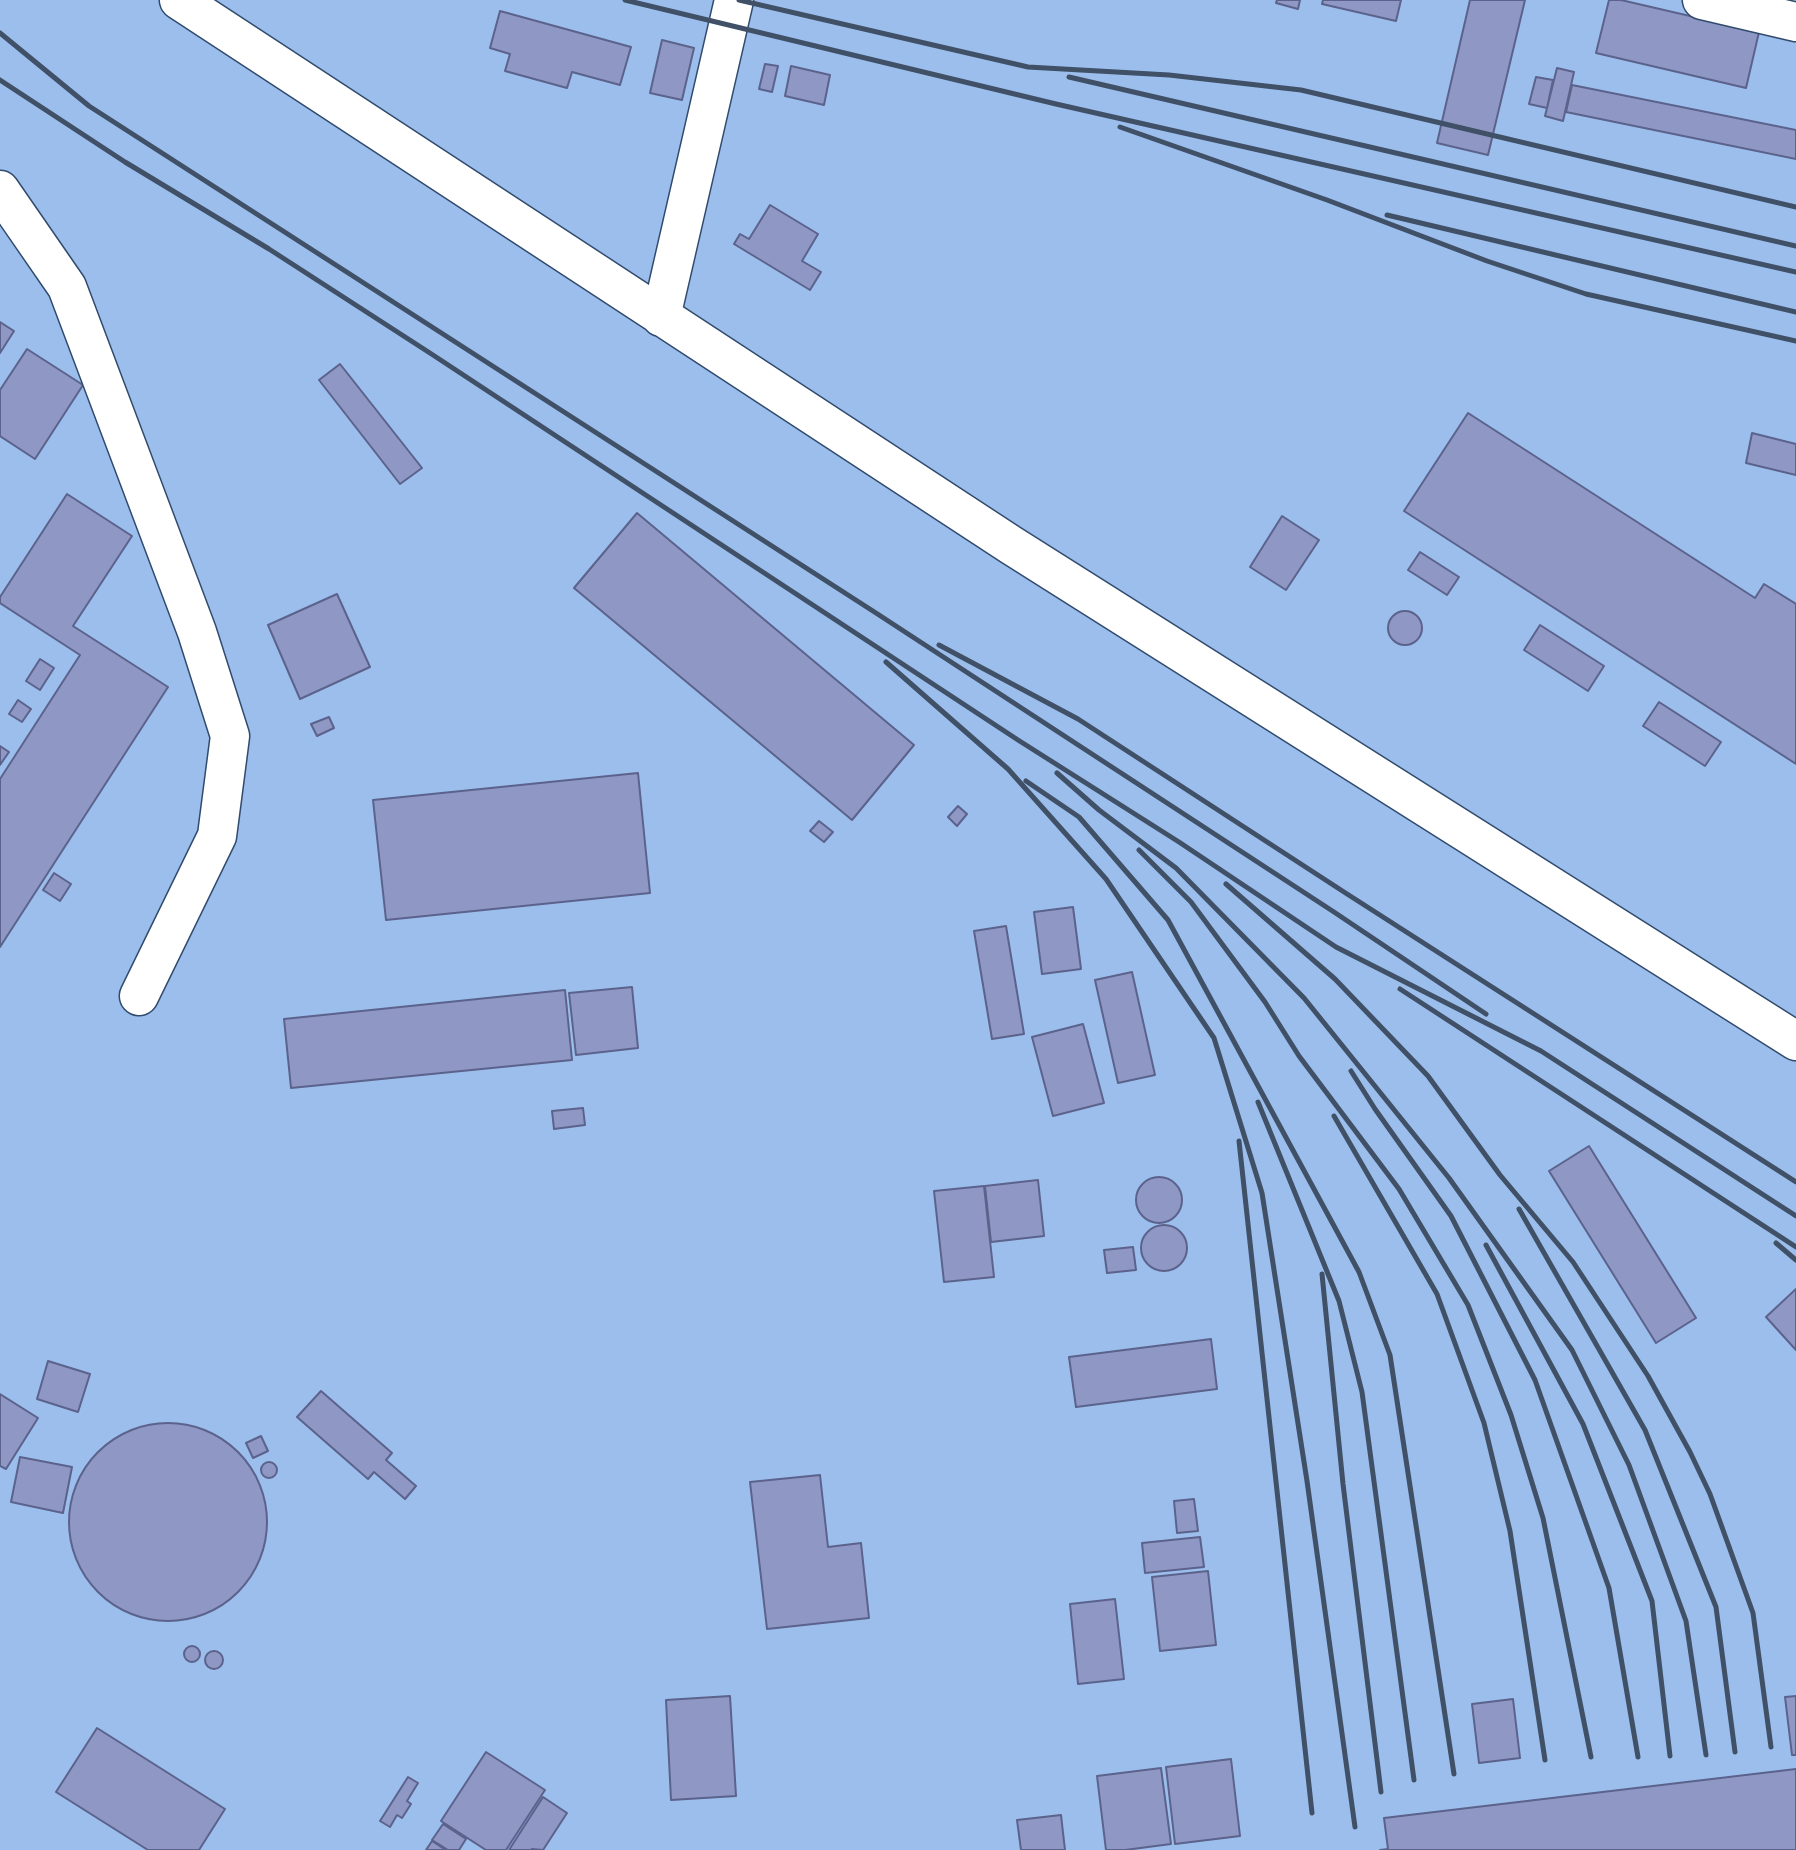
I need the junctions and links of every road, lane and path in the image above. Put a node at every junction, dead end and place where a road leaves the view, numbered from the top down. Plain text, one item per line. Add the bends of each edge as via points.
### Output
1 (179, 0) edge
2 (734, 0) edge
3 (1702, 0) edge
4 (1796, 22) edge
5 (0, 190) edge
6 (661, 317) junction
7 (139, 996) dead end
8 (1796, 1041) edge

1 - 6 lane
2 - 6 lane
3 - 4 lane
5 - 7 lane via 67,287 197,632 230,736 217,836
6 - 8 lane via 1022,552

